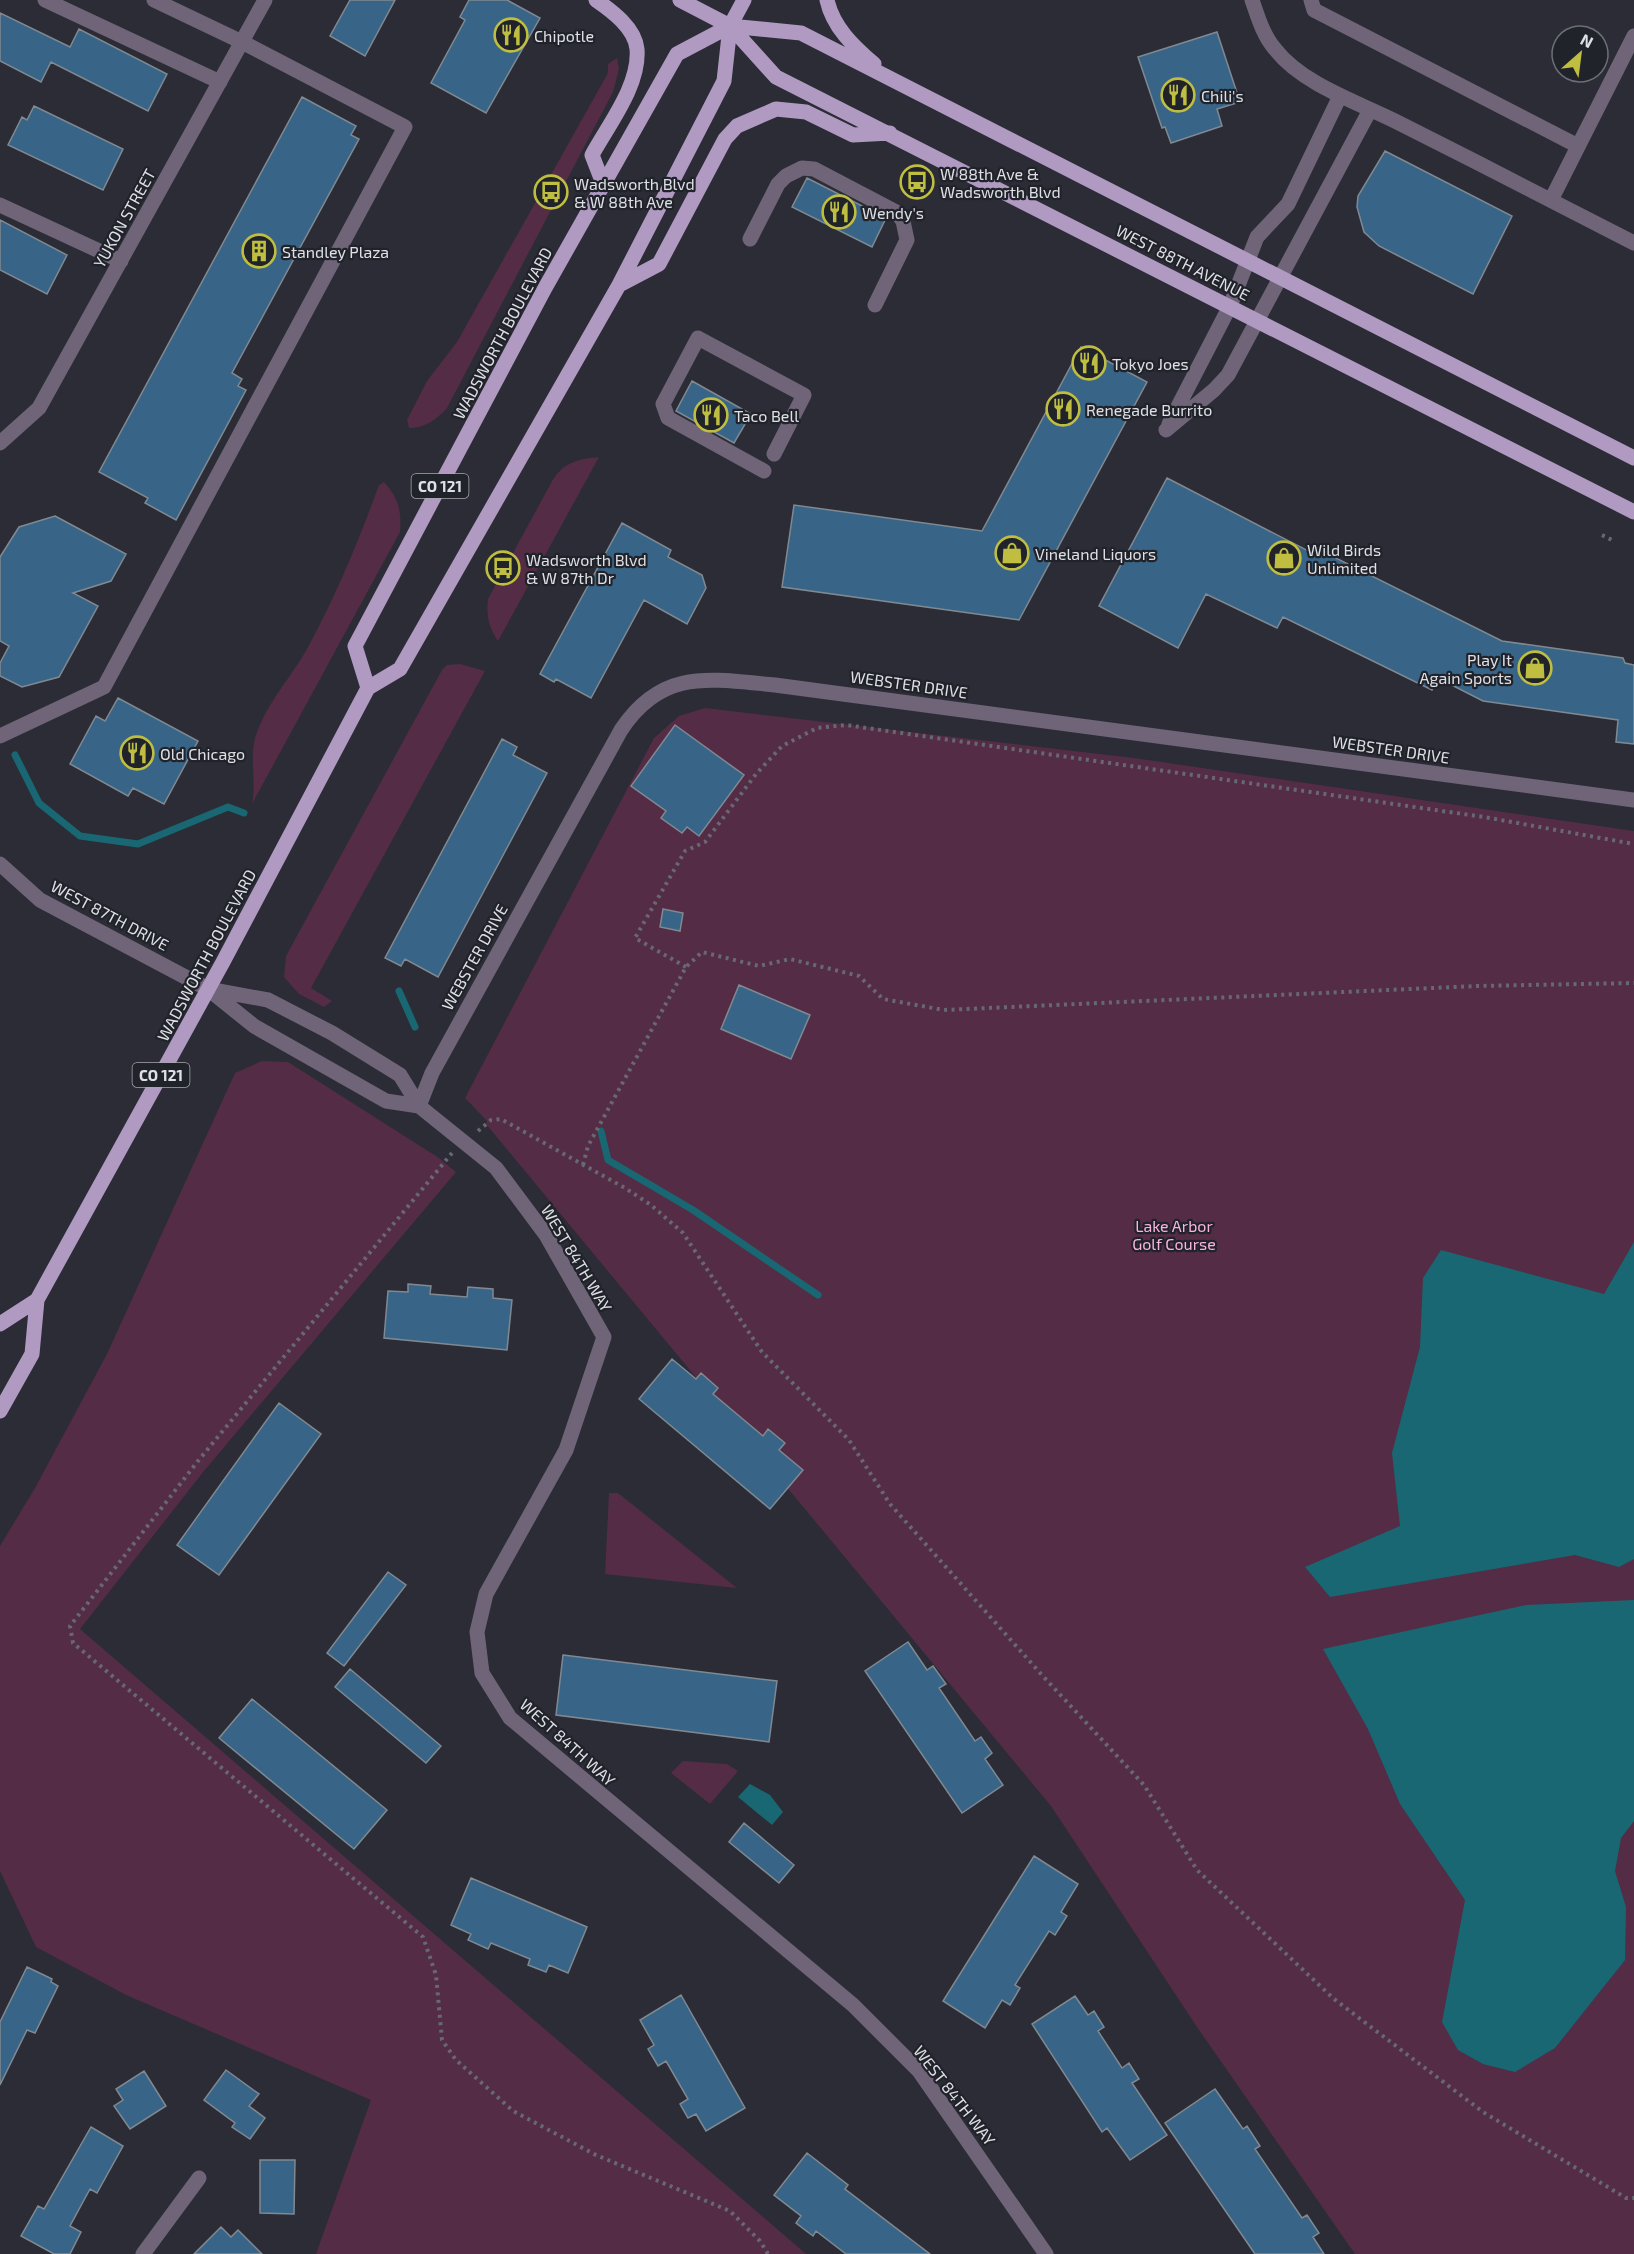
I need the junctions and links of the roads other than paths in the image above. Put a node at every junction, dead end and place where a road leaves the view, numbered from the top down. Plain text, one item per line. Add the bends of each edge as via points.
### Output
1 (45, 0) edge
2 (154, 0) edge
3 (265, 0) edge
4 (597, 0) edge
5 (680, 0) edge
6 (744, 0) edge
7 (826, 0) edge
8 (1252, 0) edge
9 (1311, 0) edge
10 (730, 26) junction
11 (1634, 36) edge
12 (243, 42) junction
13 (890, 78) junction
14 (220, 82) junction
15 (1340, 96) junction
16 (1370, 110) junction
17 (891, 134) junction
18 (1578, 146) junction
19 (603, 186) junction
20 (1551, 200) junction
21 (0, 205) edge
22 (750, 239) dead end
23 (1634, 243) edge
24 (121, 261) junction
25 (1248, 262) junction
26 (1280, 278) junction
27 (620, 285) junction
28 (876, 305) dead end
29 (1230, 306) junction
30 (1257, 320) junction
31 (0, 443) edge
32 (774, 454) dead end
33 (1634, 458) edge
34 (764, 471) dead end
35 (1634, 512) edge
36 (368, 688) junction
37 (7, 733) edge
38 (1634, 800) edge
39 (0, 864) edge
40 (208, 989) junction
41 (419, 1107) junction
42 (37, 1300) junction
43 (0, 1324) edge
44 (0, 1411) edge
45 (199, 2178) dead end
46 (143, 2254) edge
47 (1046, 2254) edge

1 - 14 street
2 - 12 street
3 - 12 street, YUKON STREET
4 - 19 main road via 617,14 637,47 628,88 592,155
5 - 10 main road, WEST 88TH AVENUE
6 - 10 main road
7 - 13 main road via 831,16 849,42
8 - 15 street via 1261,27 1275,50 1298,70
9 - 18 street via 1314,10
10 - 13 main road, WEST 88TH AVENUE via 801,33
10 - 17 main road, WEST 88TH AVENUE via 776,77
10 - 19 main road, WADSWORTH BOULEVARD / CO 121 via 677,54
10 - 27 main road via 724,81
11 - 18 street
12 - 14 street, YUKON STREET
12 - 37 street via 405,127 104,687
13 - 25 main road, WEST 88TH AVENUE
14 - 24 street, YUKON STREET
15 - 16 street
15 - 25 street via 1288,204 1257,237
16 - 20 street
16 - 26 street
17 - 27 main road via 852,135 806,112 776,109 737,126 725,139 659,264
17 - 29 main road, WEST 88TH AVENUE
18 - 20 street
19 - 36 main road, WADSWORTH BOULEVARD / CO 121 via 355,646
20 - 23 street
21 - 24 street
22 - 28 street via 778,184 794,171 814,169 896,212 903,221 907,240
24 - 31 street, YUKON STREET via 39,408
25 - 26 main road, WEST 88TH AVENUE
25 - 29 street
26 - 30 street
26 - 33 main road, WEST 88TH AVENUE
27 - 36 main road via 400,669
29 - 30 main road, WEST 88TH AVENUE
29 - 30 street via 1166,430 1228,375
30 - 35 main road, WEST 88TH AVENUE
32 - 34 street via 804,395 698,338 663,404 668,418
36 - 40 main road, WADSWORTH BOULEVARD / CO 121
38 - 41 street, WEBSTER DRIVE via 775,685 707,678 671,687 651,696 621,730 432,1073
39 - 40 street, WEST 87TH DRIVE via 40,900
40 - 41 street, WEST 84TH WAY via 254,1026 386,1101
40 - 41 street, WEST 84TH WAY via 268,1000 332,1033 400,1075
40 - 42 main road, WADSWORTH BOULEVARD / CO 121
41 - 47 street, WEST 84TH WAY via 496,1168 546,1235 604,1337 567,1450 486,1594 477,1632 482,1673 510,1718 852,2005 918,2071
42 - 43 main road, WADSWORTH BOULEVARD / CO 121
42 - 44 main road, WADSWORTH BOULEVARD / CO 121 via 32,1354
45 - 46 street

